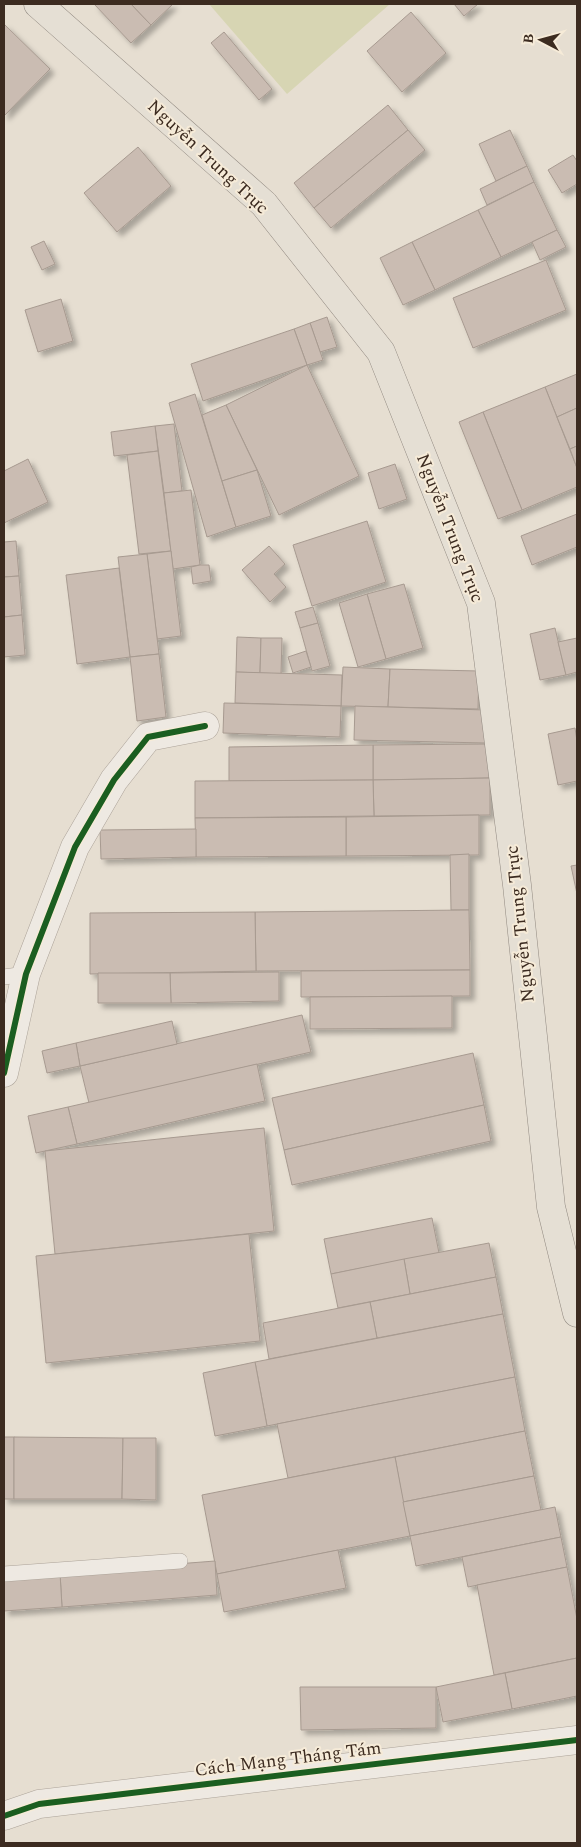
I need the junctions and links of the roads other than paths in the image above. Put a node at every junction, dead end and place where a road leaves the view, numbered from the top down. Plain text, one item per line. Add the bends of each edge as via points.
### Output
1 (38, 4) edge
2 (205, 726) dead end
3 (15, 976) edge
4 (8, 1035) edge
5 (4, 1073) edge
6 (577, 1313) edge
7 (180, 1561) dead end
8 (4, 1574) edge
9 (577, 1740) edge
10 (4, 1816) edge

1 - 6 main road, Nguyễn Trung Trực via 264,204 381,352 481,602 517,885 550,1207
2 - 3 street via 148,737 114,780 76,847
3 - 4 street
4 - 5 street
7 - 8 lane
9 - 10 street, Cách Mạng Tháng Tám via 39,1804

